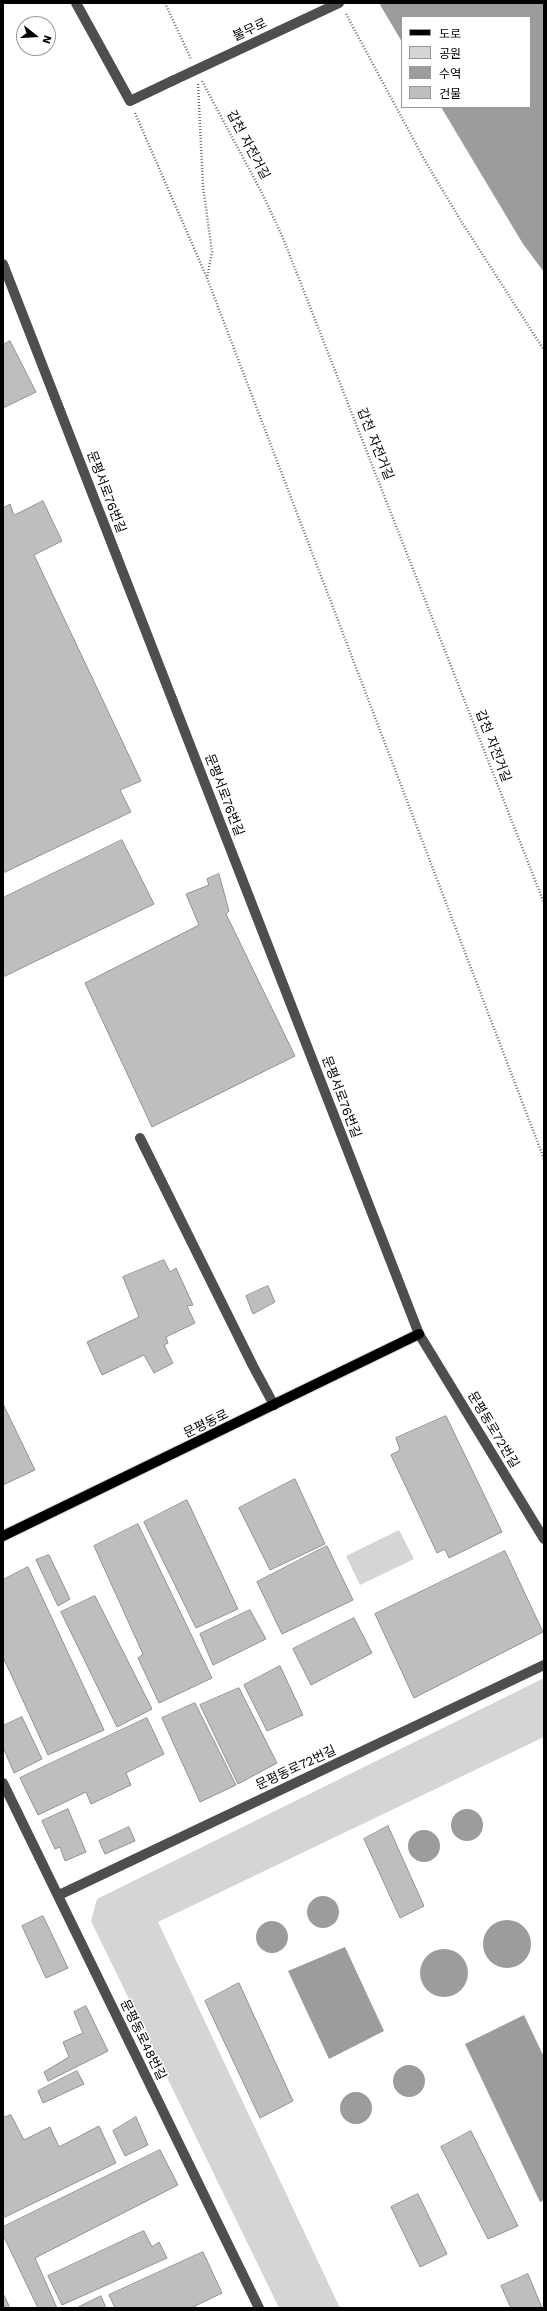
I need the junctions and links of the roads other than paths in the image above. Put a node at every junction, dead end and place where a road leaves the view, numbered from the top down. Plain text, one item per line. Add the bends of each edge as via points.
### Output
1 (76, 3) edge
2 (341, 6) edge
3 (3, 264) edge
4 (140, 1138) dead end
5 (419, 1334) junction
6 (274, 1405) junction
7 (3, 1536) edge
8 (544, 1539) edge
9 (544, 1665) edge
10 (3, 1783) edge
11 (59, 1895) junction
12 (259, 2308) edge

1 - 2 street, 불무로, bridge via 130,101
3 - 5 street, 문평서로76번길
4 - 6 street
5 - 6 main road, 문평동로
5 - 8 street, 문평동로72번길
6 - 7 main road, 문평동로
9 - 11 street, 문평동로72번길
10 - 11 street, 문평동로48번길
11 - 12 street, 문평동로48번길

